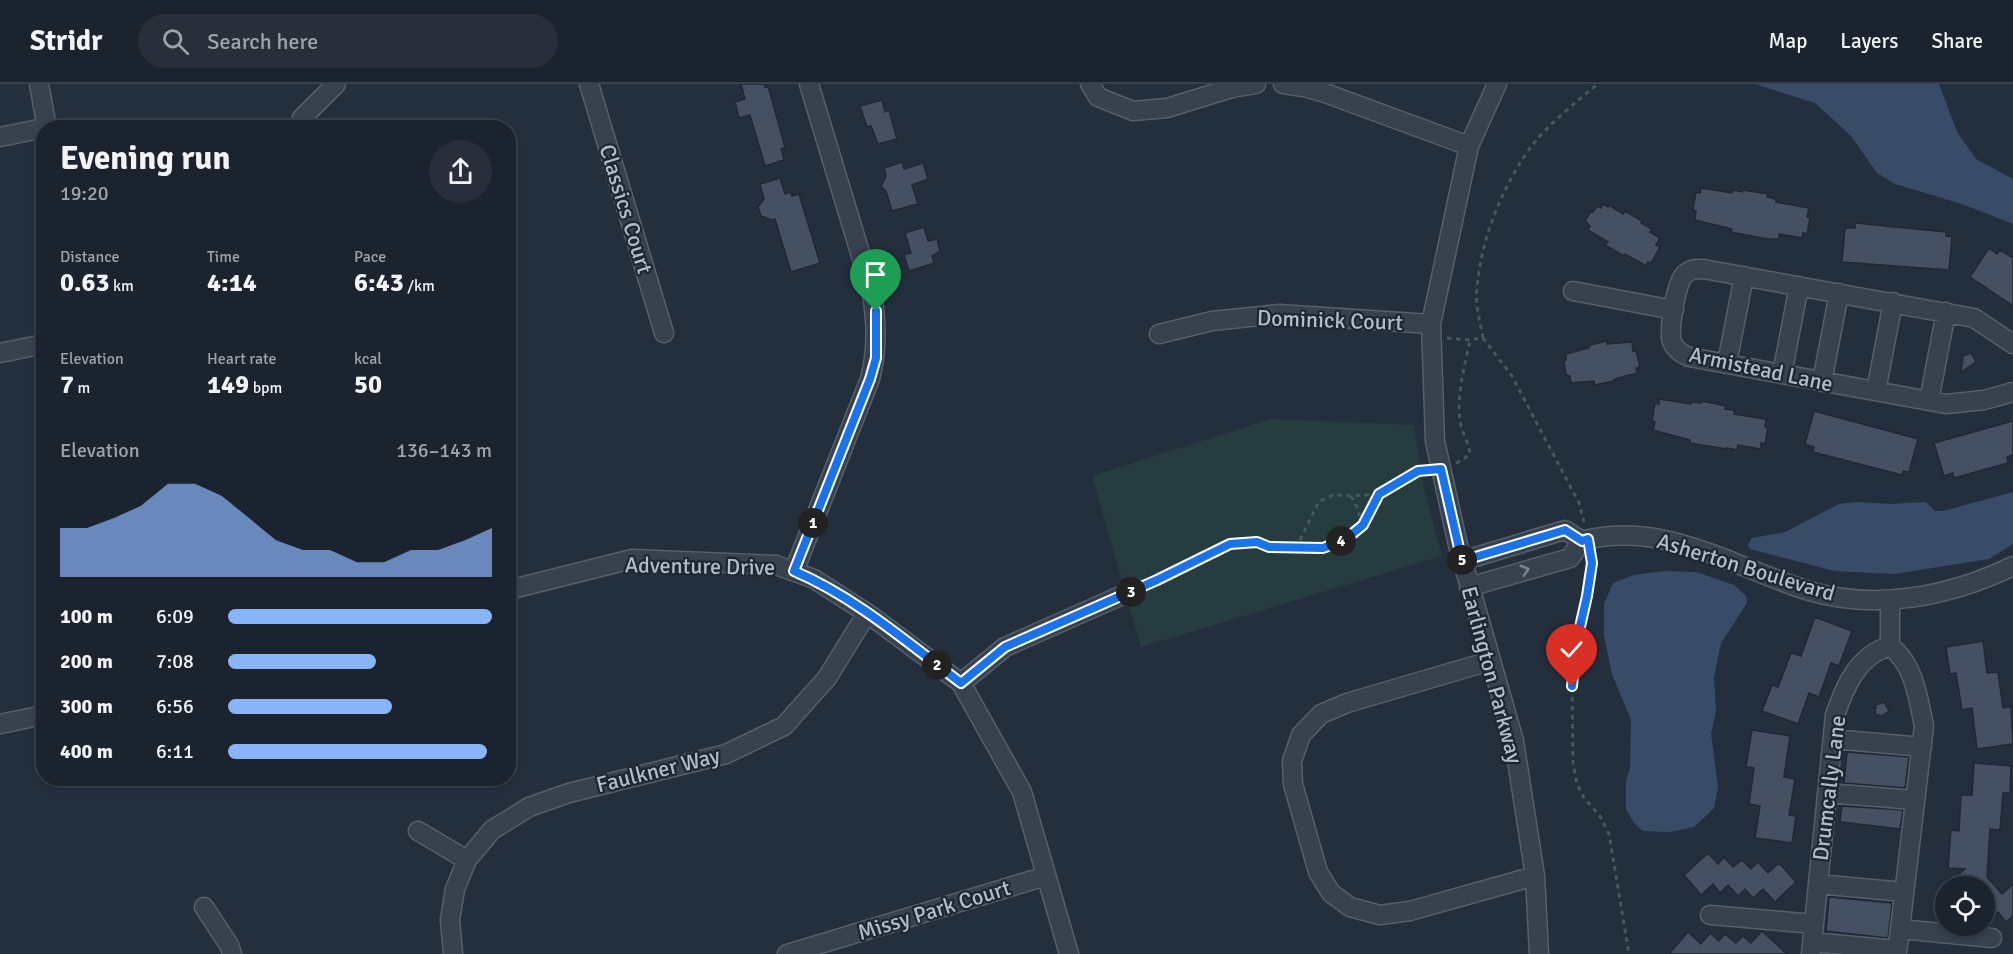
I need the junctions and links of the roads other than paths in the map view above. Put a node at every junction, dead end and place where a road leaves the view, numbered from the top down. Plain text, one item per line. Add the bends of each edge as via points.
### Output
1 (39, 84) edge
2 (336, 84) edge
3 (589, 84) edge
4 (809, 84) edge
5 (1090, 84) edge
6 (1256, 84) edge
7 (1283, 84) edge
8 (1497, 84) edge
9 (45, 120) edge
10 (301, 120) edge
11 (36, 130) edge
12 (0, 137) edge
13 (1468, 146) junction
14 (1744, 276) junction
15 (1799, 286) junction
16 (1573, 291) dead end
17 (1839, 293) junction
18 (1893, 302) junction
19 (1674, 310) junction
20 (1946, 312) junction
21 (1431, 331) junction
22 (664, 333) dead end
23 (1159, 334) dead end
24 (2013, 344) edge
25 (36, 346) edge
26 (0, 353) edge
27 (1727, 363) junction
28 (1782, 374) junction
29 (1822, 382) junction
30 (1876, 392) junction
31 (2013, 392) edge
32 (1929, 401) junction
33 (1585, 540) junction
34 (1462, 561) junction
35 (2013, 566) edge
36 (794, 571) junction
37 (1469, 587) junction
38 (516, 588) edge
39 (1136, 589) road end
40 (1890, 601) junction
41 (867, 613) junction
42 (1890, 646) junction
43 (1490, 661) junction
44 (961, 683) junction
45 (36, 717) edge
46 (0, 724) edge
47 (1833, 739) junction
48 (1922, 747) junction
49 (1827, 793) junction
50 (1914, 800) junction
51 (418, 831) dead end
52 (466, 860) junction
53 (1046, 876) junction
54 (1535, 876) junction
55 (1818, 884) junction
56 (1904, 892) junction
57 (204, 907) dead end
58 (1710, 915) dead end
59 (1814, 924) junction
60 (1900, 929) junction
61 (1992, 938) dead end
62 (1812, 948) edge
63 (1897, 952) edge
64 (232, 954) edge
65 (453, 954) edge
66 (788, 954) edge
67 (1069, 954) edge
68 (1539, 954) edge

1 - 9 street
2 - 10 street
3 - 22 street, Classics Court
4 - 36 street via 871,289 877,335 870,379
5 - 6 street via 1098,97 1133,111 1167,108
7 - 13 street via 1325,93
8 - 13 street, Earlington Parkway
11 - 12 street
13 - 21 street, Earlington Parkway
14 - 15 street, Armistead Lane
14 - 19 street, Armistead Lane via 1703,269 1685,274 1679,282
14 - 27 street
15 - 17 street, Armistead Lane
15 - 28 street
16 - 19 street
17 - 18 street, Armistead Lane
17 - 29 street
18 - 20 street, Armistead Lane
18 - 30 street
19 - 27 street, Armistead Lane via 1672,342 1679,352
20 - 24 street, Armistead Lane via 1974,318
20 - 32 street
21 - 23 street, Dominick Court via 1278,314 1212,321
21 - 34 street, Earlington Parkway via 1435,441
25 - 26 street
27 - 28 street, Armistead Lane
28 - 29 street, Armistead Lane
29 - 30 street, Armistead Lane
30 - 32 street, Armistead Lane
31 - 32 street, Armistead Lane via 1984,400 1946,404
33 - 34 street, Asherton Boulevard via 1565,530
37 -> 33 street via 1570,558
33 - 40 street, Asherton Boulevard via 1609,535 1667,539 1809,591
34 - 37 street, Earlington Parkway
35 - 40 street, Asherton Boulevard via 1968,585
36 - 38 street, Adventure Drive via 776,565 632,559
36 - 41 street, Adventure Drive via 814,579
37 - 43 street, Earlington Parkway
39 - 44 street via 1005,647
40 - 42 street
41 - 44 street, Adventure Drive
41 - 52 street, Faulkner Way via 827,678 784,726 726,754 569,793 529,807 492,830
42 - 47 street, Drumcally Lane via 1877,649 1864,659 1845,686 1835,715
42 - 48 street via 1907,663 1918,696 1924,726
43 - 54 street, Earlington Parkway via 1514,741
43 - 54 street via 1321,714 1301,735 1292,761 1293,784 1318,872 1331,893 1350,907 1380,915 1410,911
44 - 53 street, Adventure Drive via 1022,792
45 - 46 street
47 - 48 street
47 - 49 street, Drumcally Lane
48 - 50 street
49 - 50 street
49 - 55 street, Drumcally Lane
50 - 56 street
51 - 52 street
52 - 65 street via 455,889 450,920
53 - 66 street, Missy Park Court
53 - 67 street, Adventure Drive
54 - 68 street, Earlington Parkway
55 - 56 street
55 - 59 street, Drumcally Lane
56 - 60 street
57 - 64 street
58 - 59 street
59 - 62 street, Drumcally Lane
60 - 61 street
60 - 63 street
62 - 63 street

